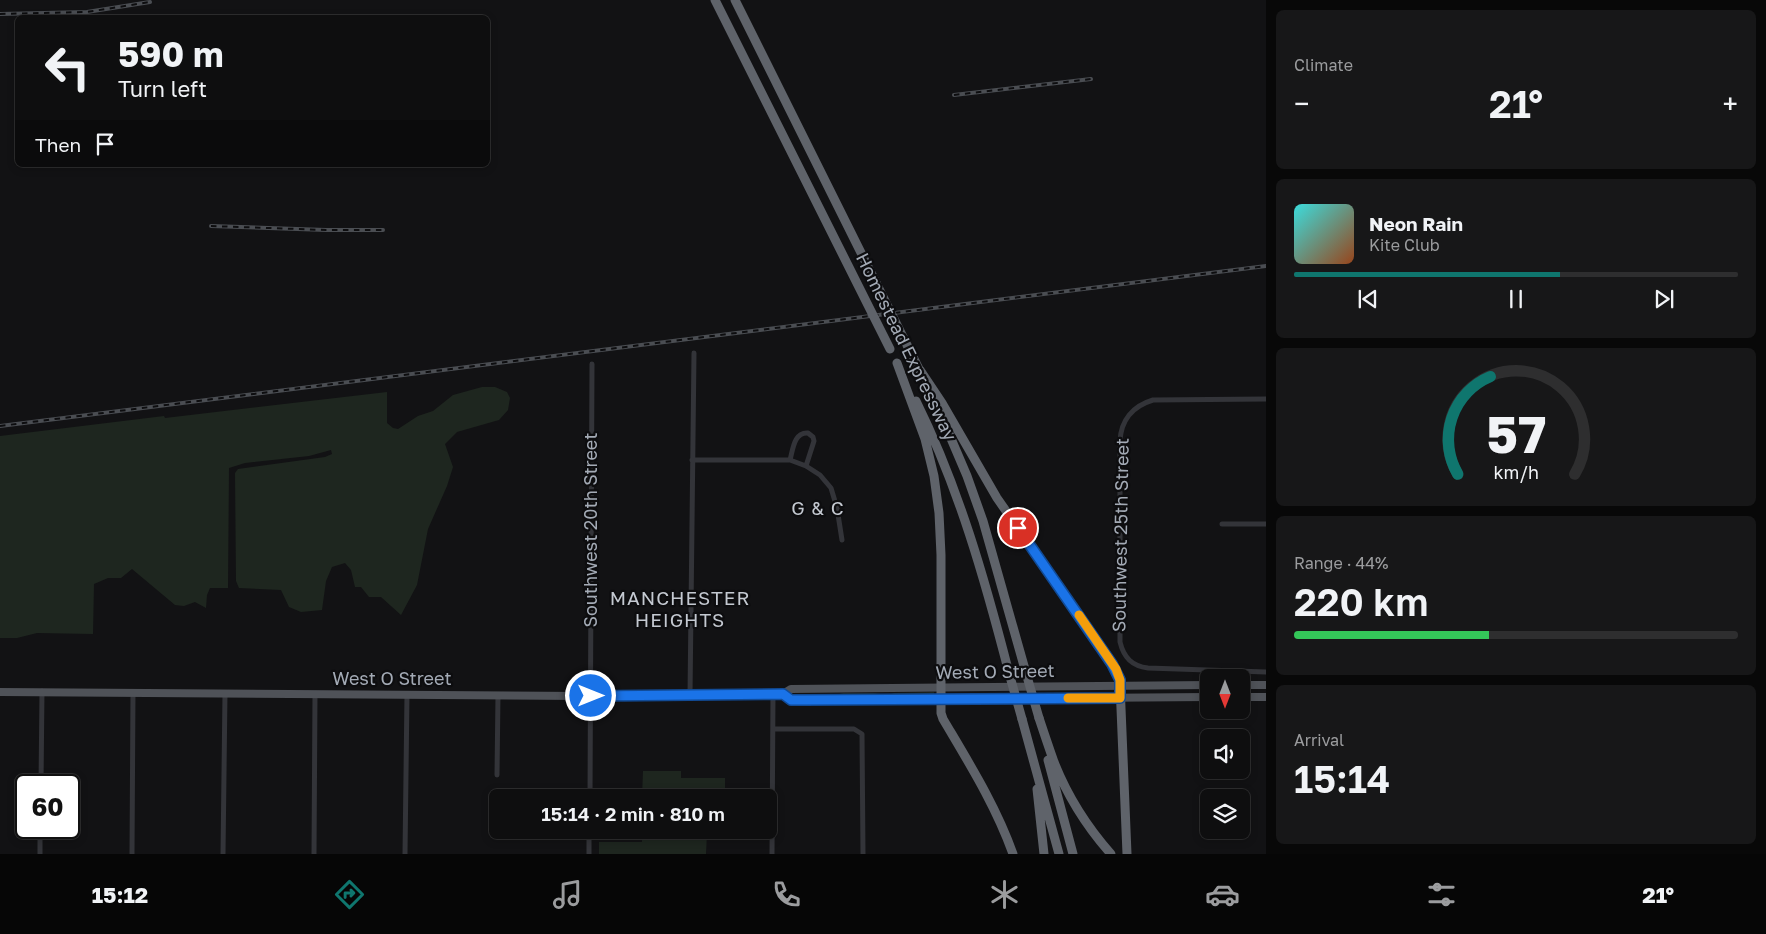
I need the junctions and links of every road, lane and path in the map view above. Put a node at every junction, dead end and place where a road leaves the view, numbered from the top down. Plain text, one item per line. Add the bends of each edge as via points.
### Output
1 (715, 0) edge
2 (735, 0) edge
3 (694, 353) dead end
4 (897, 363) junction
5 (592, 364) dead end
6 (920, 370) junction
7 (1266, 399) edge
8 (692, 460) junction
9 (790, 460) junction
10 (806, 466) junction
11 (1222, 524) dead end
12 (1266, 524) edge
13 (842, 540) dead end
14 (1266, 672) edge
15 (1200, 685) edge
16 (1250, 685) edge
17 (1266, 685) edge
18 (1120, 686) junction
19 (941, 688) junction
20 (42, 691) junction
21 (0, 692) edge
22 (133, 692) junction
23 (225, 693) junction
24 (315, 694) junction
25 (407, 694) junction
26 (773, 694) junction
27 (783, 694) junction
28 (498, 695) junction
29 (690, 695) junction
30 (591, 696) junction
31 (1200, 697) edge
32 (1250, 697) edge
33 (1266, 697) edge
34 (1120, 698) junction
35 (941, 699) junction
36 (1039, 718) junction
37 (1022, 722) junction
38 (773, 729) junction
39 (41, 774) edge
40 (497, 775) dead end
41 (590, 789) edge
42 (40, 839) edge
43 (589, 839) edge
44 (40, 854) edge
45 (132, 854) edge
46 (223, 854) edge
47 (314, 854) edge
48 (405, 854) edge
49 (589, 854) edge
50 (772, 854) edge
51 (863, 854) edge
52 (1013, 854) edge
53 (1044, 854) edge
54 (1059, 854) edge
55 (1074, 854) edge
56 (1112, 854) edge
57 (1127, 854) edge

1 - 4 highway, Homestead Expressway, bridge
2 - 6 highway, Homestead Expressway, bridge
3 - 8 street
4 - 19 highway via 925,439 940,513
4 - 37 highway, Homestead Expressway, bridge via 931,434 961,509 984,580
5 - 30 street, Southwest 20th Street
6 - 18 highway via 997,498 1112,664
6 - 36 highway, Homestead Expressway, bridge via 954,444 983,522
7 - 14 street, Southwest 25th Street via 1145,403 1134,410 1124,423 1120,441 1120,642 1124,655 1134,664 1148,668
8 - 9 street
8 - 29 street
9 - 10 street
9 - 10 street via 796,438 801,433 808,433 814,440
10 - 13 street via 820,475 830,488
11 - 12 street
15 - 18 main road, West O Street
16 - 17 main road
18 - 19 main road, West O Street
18 - 34 highway
19 - 27 main road, West O Street via 791,689
19 - 35 highway
20 - 21 main road, West O Street
20 - 22 main road, West O Street
20 - 39 street
22 - 23 main road, West O Street
22 - 45 street
23 - 24 main road, West O Street
23 - 46 street
24 - 25 main road, West O Street
24 - 47 street
25 - 28 main road, West O Street
25 - 48 street
26 - 27 main road, West O Street
26 - 29 main road, West O Street
26 - 38 street
27 - 35 main road, West O Street via 791,700
28 - 30 main road, West O Street
28 - 40 street
29 - 30 main road, West O Street
30 - 41 street, Southwest 20th Street
31 - 34 main road, West O Street
32 - 33 main road
34 - 35 main road, West O Street
34 - 57 highway
35 - 52 highway via 943,720 988,796
36 - 55 highway
36 - 56 highway via 1065,786
37 - 53 highway via 1038,800
37 - 54 highway
38 - 50 street
38 - 51 street via 854,729 863,735
42 - 44 street
43 - 49 street

